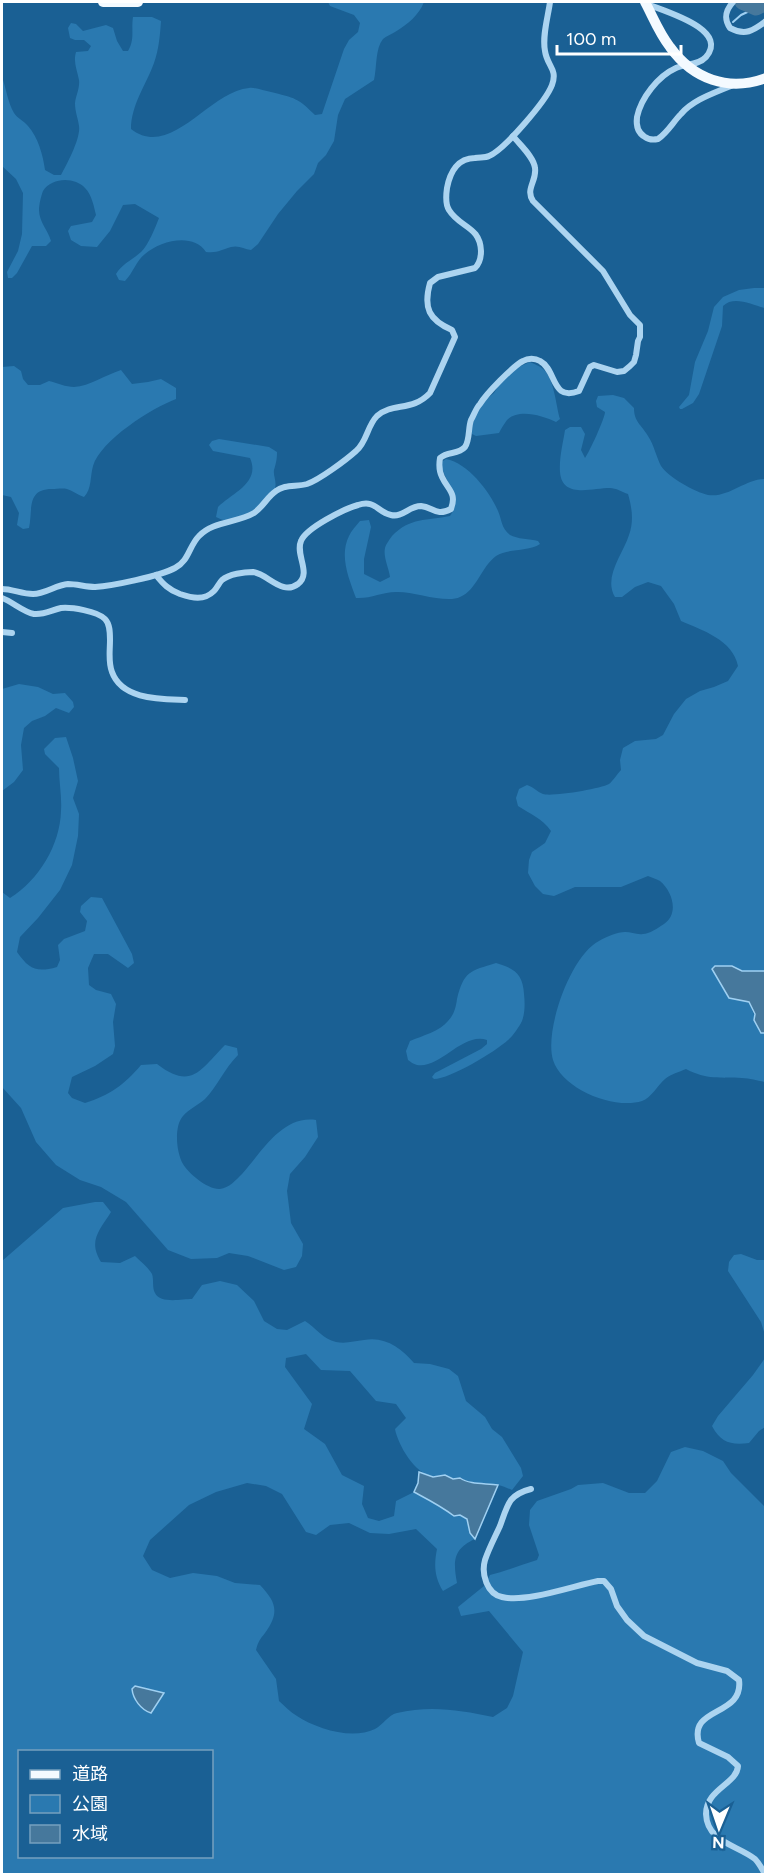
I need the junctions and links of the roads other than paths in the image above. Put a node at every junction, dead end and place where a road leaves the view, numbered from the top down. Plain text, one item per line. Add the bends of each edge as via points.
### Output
1 (103, 2) edge
2 (138, 2) edge
3 (550, 2) edge
4 (732, 2) edge
5 (646, 3) edge
6 (765, 21) edge
7 (685, 66) junction
8 (765, 78) edge
9 (733, 84) junction
10 (513, 136) junction
11 (156, 575) junction
12 (2, 589) edge
13 (2, 598) edge
14 (2, 632) edge
15 (12, 633) dead end
16 (185, 700) dead end
17 (531, 1489) dead end
18 (765, 1875) edge

1 - 2 main road
3 - 10 street via 544,44 554,77 545,99
4 - 6 street via 726,12 730,28 751,32
5 - 7 main road via 658,30
5 - 7 street via 693,22 708,36 706,57
7 - 9 main road via 715,81
7 - 9 street via 675,68 646,96 637,118 640,134 658,140 696,101
8 - 9 main road
10 - 11 street via 490,156 463,160 450,176 447,207 475,232 481,257 476,268 438,277 430,284 430,315 455,334 430,393 418,403 379,414 355,452 309,483 277,490 251,515 199,536 178,567
10 - 11 street via 536,169 529,191 533,201 603,271 640,325 634,362 617,372 594,365 579,391 567,393 556,385 544,363 523,361 480,403 463,449 440,458 441,477 453,497 451,509 435,512 421,506 390,515 375,505 358,504 311,528 305,535 300,542 303,578 294,586 281,586 254,572 238,573 224,578 209,595 193,598 171,591
11 - 12 street via 106,586 70,584 36,594
13 - 16 street via 32,614 68,608 99,615 108,624 110,663 121,685 142,695
14 - 15 street
17 - 18 street via 510,1501 484,1561 489,1589 502,1597 514,1598 604,1581 627,1620 644,1636 697,1663 727,1671 739,1680 734,1700 705,1718 697,1730 699,1743 738,1766 736,1774 708,1803 707,1820 709,1828 725,1844 756,1860

